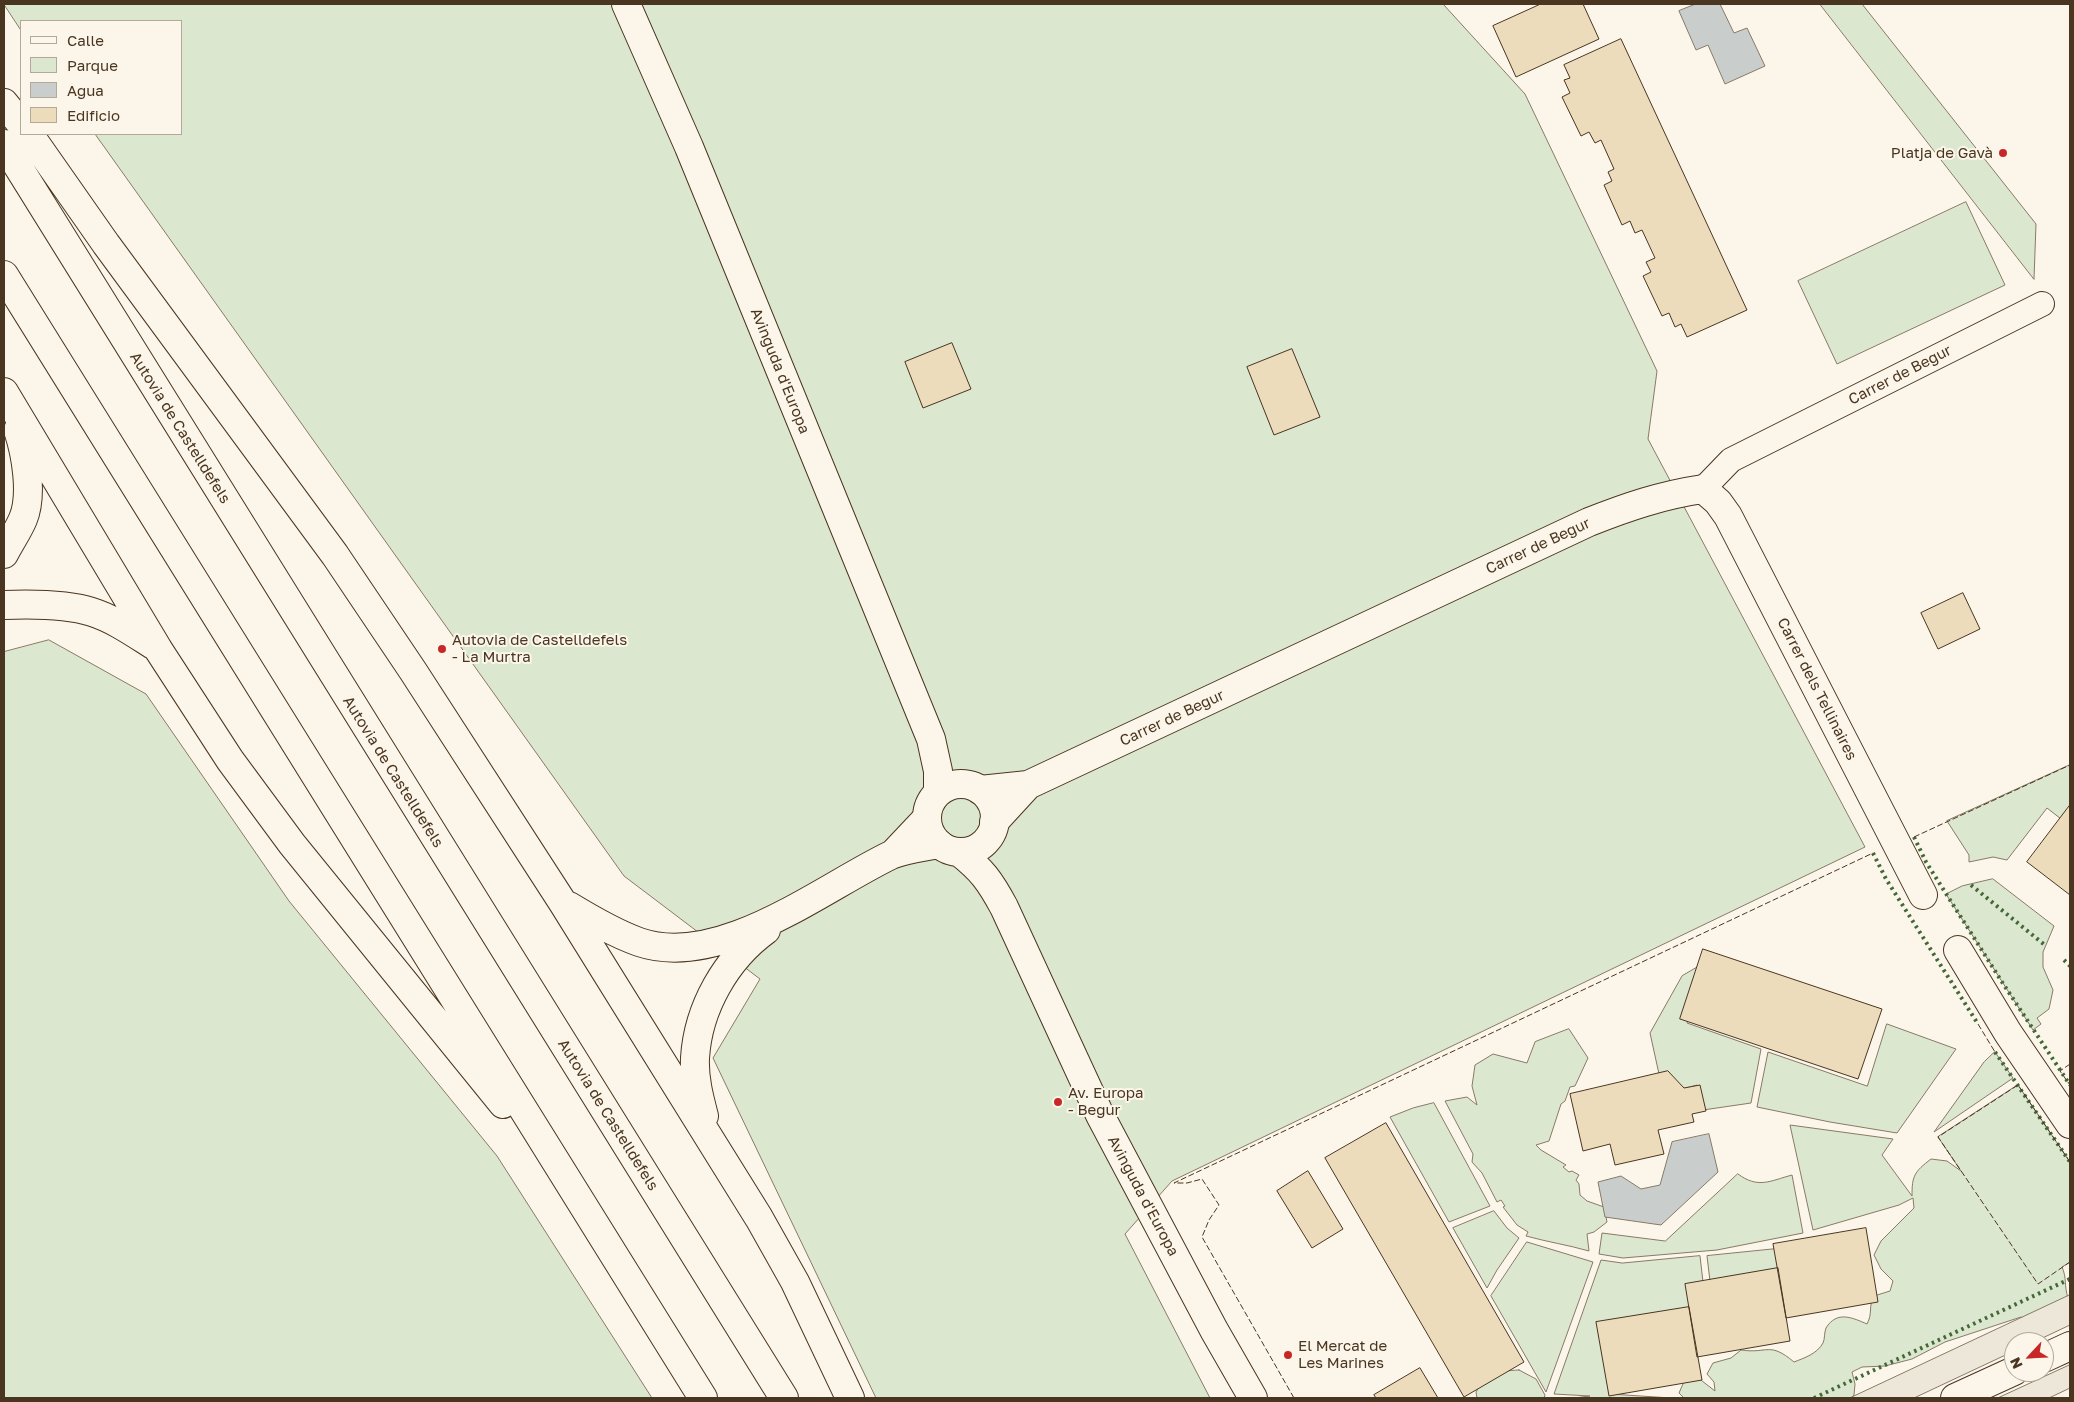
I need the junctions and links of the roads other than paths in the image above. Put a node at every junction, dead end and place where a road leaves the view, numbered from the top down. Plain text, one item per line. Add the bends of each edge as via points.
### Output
1 (626, 4) edge
2 (4, 103) edge
3 (20, 123) edge
4 (30, 135) edge
5 (4, 144) edge
6 (4, 275) edge
7 (2042, 304) dead end
8 (5, 394) edge
9 (1703, 489) junction
10 (4, 554) edge
11 (4, 605) edge
12 (158, 649) junction
13 (1028, 785) junction
14 (960, 788) junction
15 (927, 818) junction
16 (992, 828) junction
17 (949, 848) junction
18 (893, 854) junction
19 (1923, 896) dead end
20 (563, 903) junction
21 (1004, 907) junction
22 (791, 912) junction
23 (1958, 950) dead end
24 (2070, 1124) edge
25 (724, 1158) junction
26 (580, 1200) junction
27 (2070, 1346) edge
28 (2054, 1353) edge
29 (2004, 1376) edge
30 (703, 1398) edge
31 (784, 1398) edge
32 (850, 1398) edge
33 (1253, 1398) edge
34 (1956, 1398) edge

1 - 14 main road, Avinguda d'Europa via 689,147 931,739
2 - 3 main road
4 - 20 main road via 335,556
5 - 31 main road, Autovia de Castelldefels
6 - 26 main road
7 - 9 street, Carrer de Begur via 1731,460
8 - 10 main road via 22,441 27,500 24,518
8 - 12 main road
9 - 13 main road, Carrer de Begur via 1637,503 1588,522
9 - 19 main road, Carrer dels Tellinaires via 1728,516
11 - 12 main road via 40,604 91,612 133,632
12 - 26 main road via 230,760 292,844
13 - 14 main road, Carrer de Begur
13 - 16 main road, Carrer de Begur
14 - 15 main road via 932,800
14 - 16 main road via 992,804
15 - 17 main road via 931,835
15 - 18 main road
16 - 17 main road via 976,848
16 - 21 main road, Avinguda d'Europa via 991,851
17 - 18 main road
17 - 21 main road, Avinguda d'Europa via 975,864 988,878
18 - 22 main road
20 - 22 main road via 602,927 641,943 669,947 721,941
20 - 25 main road
21 - 33 main road, Avinguda d'Europa via 1100,1116
22 - 25 main road via 756,937 730,964 706,1011 695,1058 698,1093 707,1124
23 - 24 main road via 2008,1033
25 - 32 main road via 795,1282
26 - 30 main road
27 - 28 main road
29 - 34 main road

